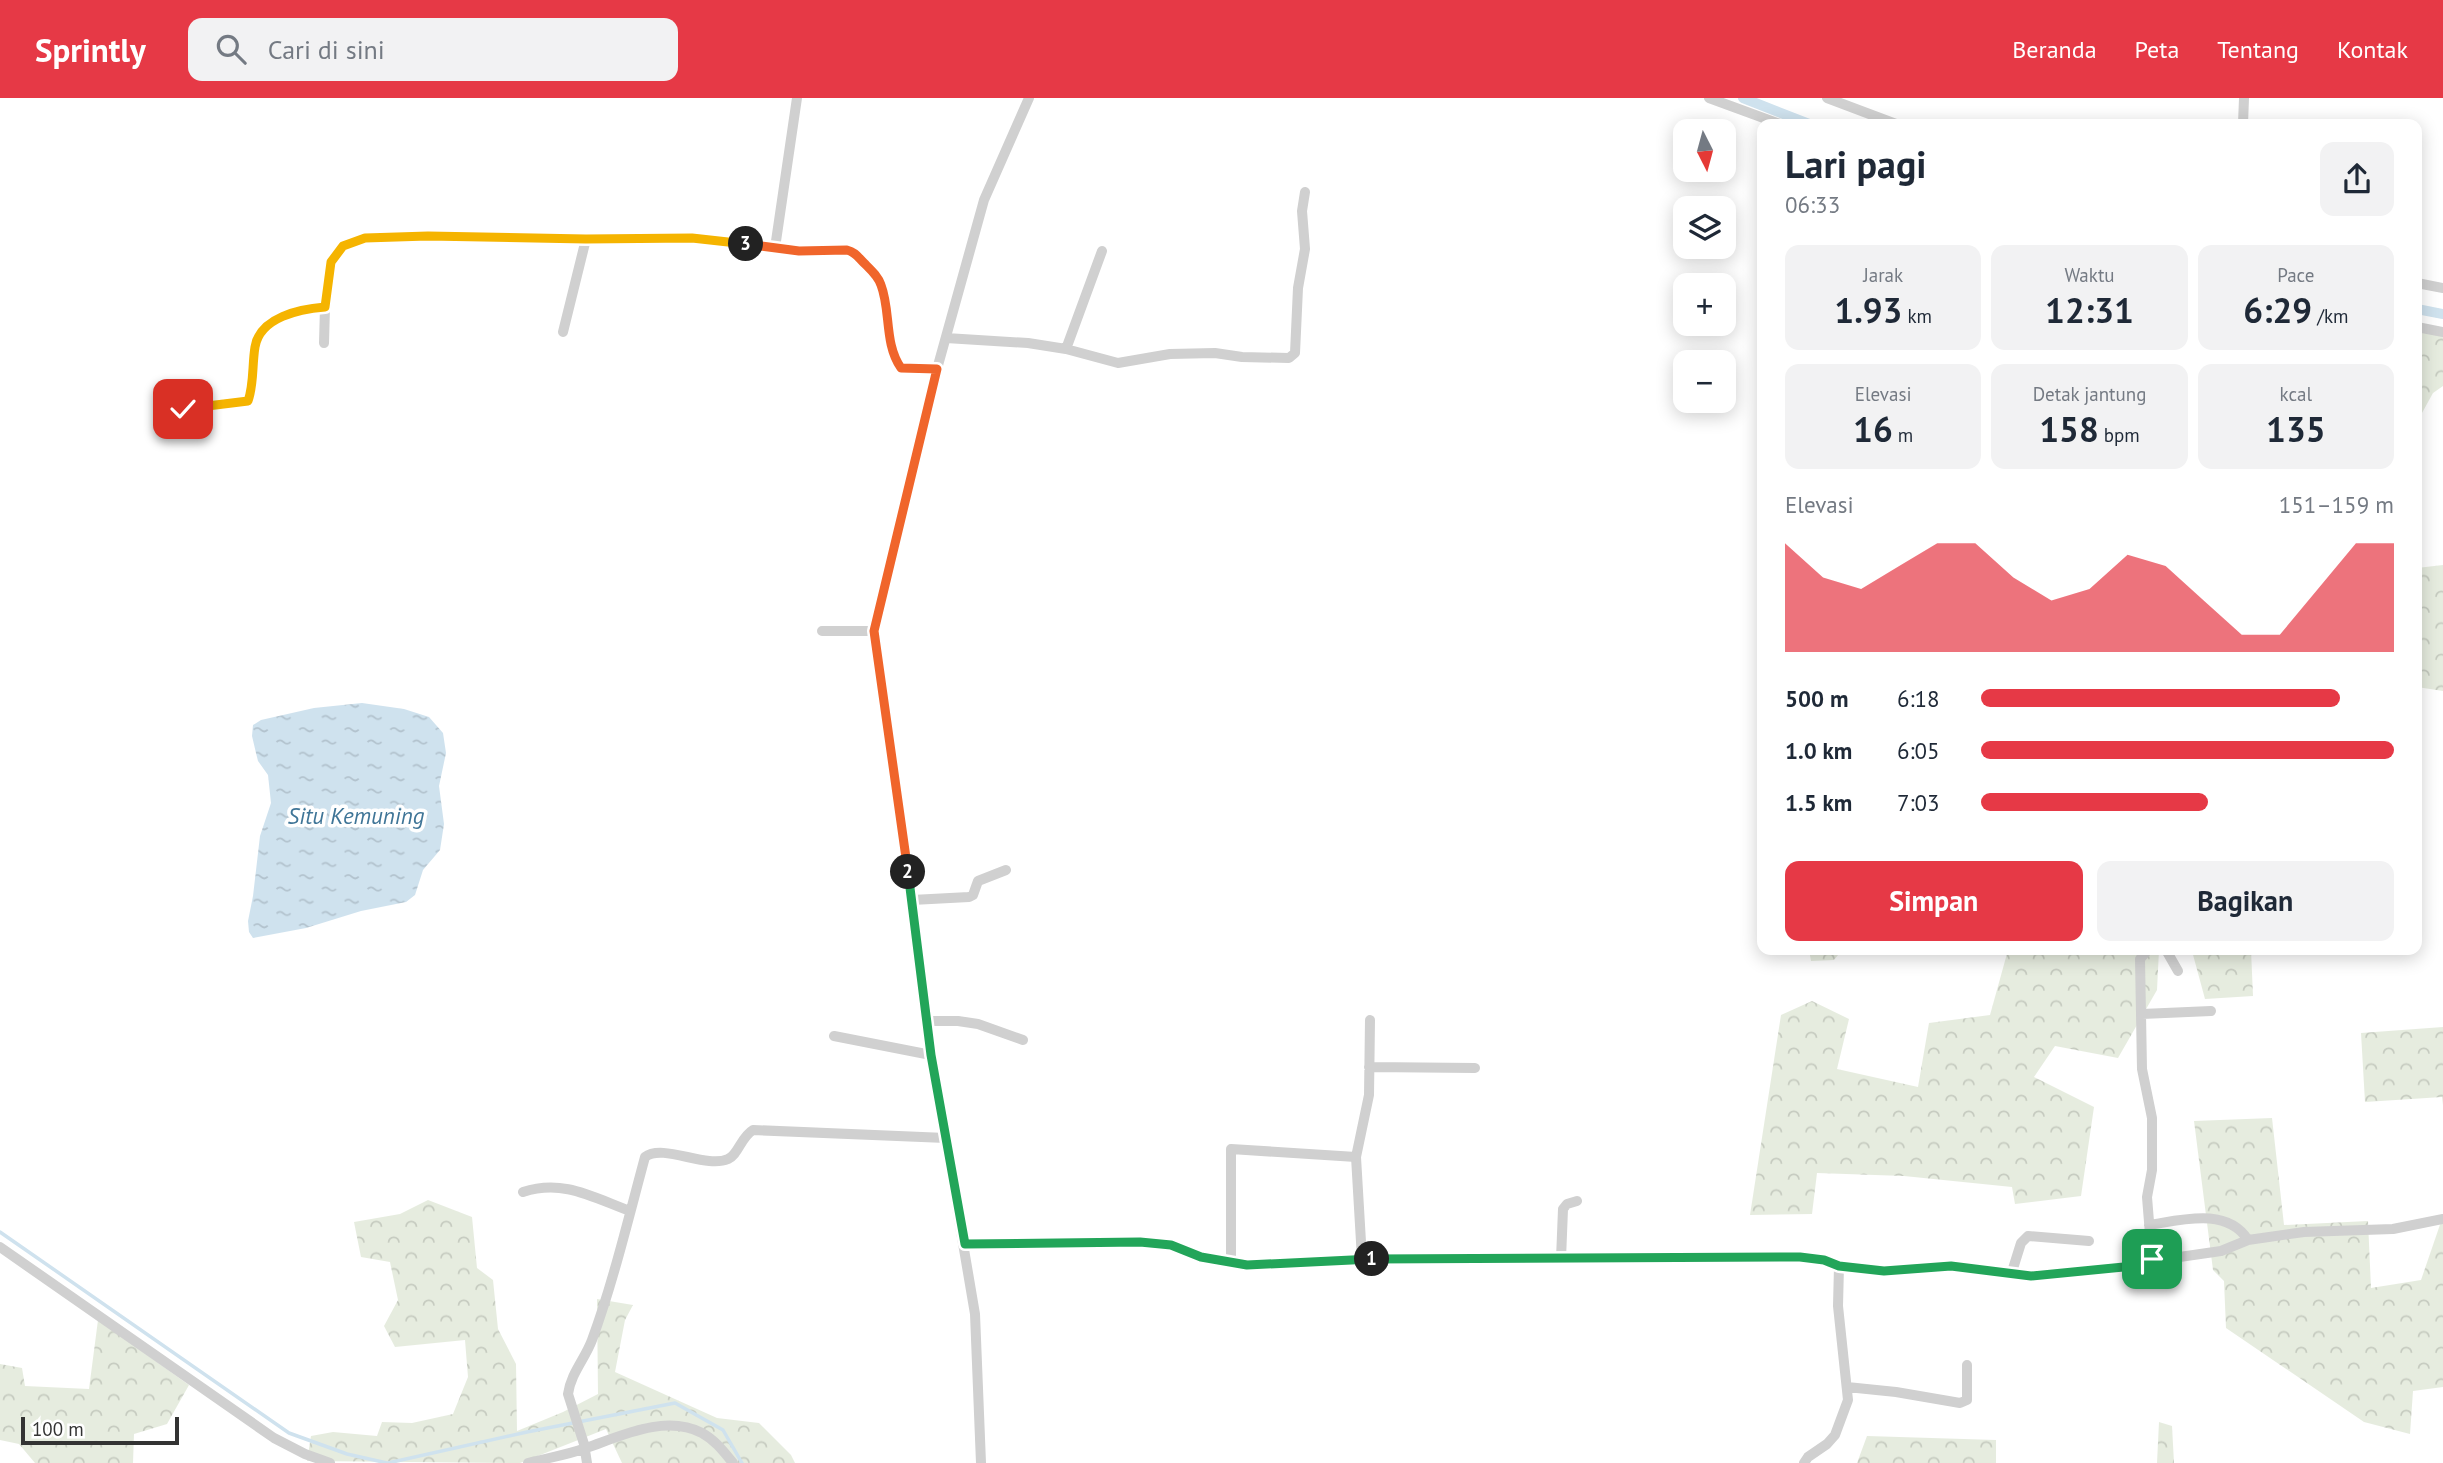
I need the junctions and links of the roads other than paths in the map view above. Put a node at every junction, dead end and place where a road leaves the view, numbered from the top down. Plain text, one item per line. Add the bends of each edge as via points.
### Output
1 (797, 98) edge
2 (1029, 98) edge
3 (1709, 98) edge
4 (1827, 98) edge
5 (2244, 98) edge
6 (1766, 119) edge
7 (1883, 119) edge
8 (2243, 119) edge
9 (1305, 192) dead end
10 (586, 239) junction
11 (775, 248) junction
12 (1102, 251) dead end
13 (2422, 284) edge
14 (2443, 287) edge
15 (325, 307) junction
16 (2422, 328) edge
17 (563, 332) dead end
18 (2443, 332) edge
19 (946, 338) junction
20 (324, 343) dead end
21 (1066, 349) junction
22 (937, 369) junction
23 (183, 409) dead end
24 (822, 631) dead end
25 (874, 631) junction
26 (1006, 870) dead end
27 (912, 900) junction
28 (2144, 955) edge
29 (2169, 955) edge
30 (2178, 971) dead end
31 (2211, 1011) dead end
32 (2143, 1014) junction
33 (1370, 1020) dead end
34 (928, 1021) junction
35 (834, 1036) dead end
36 (1023, 1040) dead end
37 (931, 1055) junction
38 (1369, 1067) junction
39 (1475, 1068) dead end
40 (946, 1138) junction
41 (1356, 1157) junction
42 (523, 1192) dead end
43 (1577, 1201) dead end
44 (630, 1211) junction
45 (2443, 1219) edge
46 (2149, 1225) junction
47 (2248, 1240) junction
48 (2089, 1241) dead end
49 (965, 1244) junction
50 (0, 1247) edge
51 (1362, 1259) junction
52 (1561, 1259) junction
53 (2152, 1261) junction
54 (1231, 1263) junction
55 (1839, 1266) junction
56 (2011, 1275) junction
57 (1967, 1365) dead end
58 (1847, 1387) junction
59 (584, 1446) junction
60 (330, 1463) edge
61 (528, 1463) edge
62 (587, 1463) edge
63 (733, 1463) edge
64 (981, 1463) edge
65 (1804, 1463) edge

1 - 11 street
2 - 19 street via 984,200
3 - 6 street
4 - 7 street
5 - 8 street
9 - 21 street via 1305,249 1293,356 1170,354 1118,363
10 - 11 street via 692,238
10 - 15 street via 365,238 343,246 331,262
10 - 17 street
11 - 22 street via 854,252 881,285 898,364 914,370
12 - 21 street
13 - 14 street
15 - 20 street
15 - 23 street via 288,313 262,330 255,345 246,403
16 - 18 street
19 - 21 street
19 - 22 street
22 - 25 street
24 - 25 street
25 - 27 street
26 - 27 street via 978,881 969,897
27 - 34 street
28 - 32 street via 2140,959
29 - 30 street
31 - 32 street
32 - 46 street via 2142,1069 2152,1118
33 - 38 street
34 - 36 street via 978,1024
34 - 37 street
35 - 37 street
37 - 40 street
38 - 39 street
38 - 41 street via 1369,1096
40 - 44 street via 753,1130 732,1158 721,1161 649,1153
40 - 49 street
41 - 51 street
41 - 54 street via 1231,1149
42 - 44 street via 540,1186 568,1188
43 - 52 street via 1563,1209
44 - 59 street via 591,1342 571,1378 568,1394
45 - 47 street via 2393,1230 2304,1232
46 - 47 street via 2216,1219 2233,1223
46 - 53 street
47 - 53 street via 2221,1251
48 - 56 street via 2028,1237 2021,1243
49 - 54 street via 1140,1242 1171,1245
49 - 64 street via 975,1314
50 - 60 street via 274,1438
51 - 52 street
51 - 54 street
52 - 55 street via 1800,1257
53 - 56 street
55 - 56 street via 1884,1271 1951,1266
55 - 58 street via 1838,1306
57 - 58 street via 1967,1400 1960,1403
58 - 65 street via 1848,1400 1835,1435
59 - 61 street
59 - 62 street
59 - 63 street via 647,1428 685,1427 710,1439

